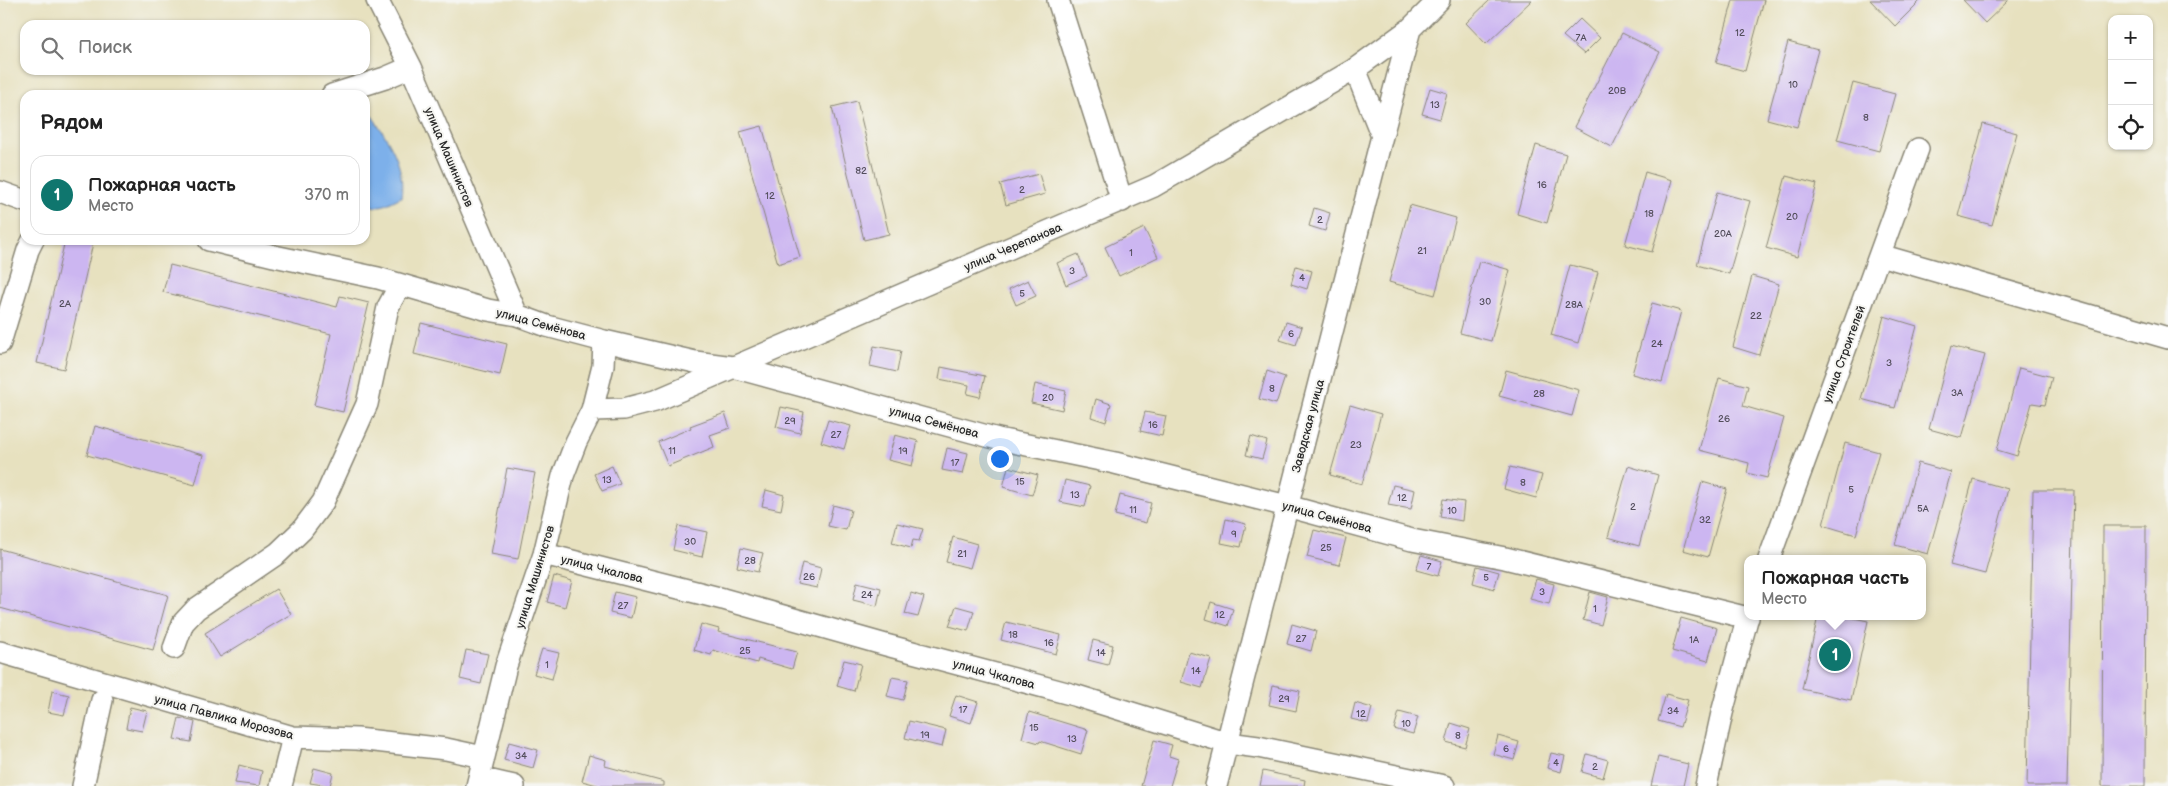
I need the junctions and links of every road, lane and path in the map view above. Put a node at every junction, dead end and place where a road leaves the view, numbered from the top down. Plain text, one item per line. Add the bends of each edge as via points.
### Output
1 (377, 0) edge
2 (1058, 0) edge
3 (1439, 0) edge
4 (1410, 29) junction
5 (411, 68) junction
6 (1354, 69) junction
7 (348, 90) edge
8 (1382, 136) junction
9 (1918, 149) dead end
10 (0, 192) edge
11 (20, 199) edge
12 (1122, 201) junction
13 (30, 245) edge
14 (229, 245) edge
15 (1880, 255) junction
16 (400, 285) junction
17 (517, 315) junction
18 (2168, 338) edge
19 (604, 341) junction
20 (0, 343) edge
21 (733, 367) junction
22 (592, 410) junction
23 (1287, 506) junction
24 (544, 554) junction
25 (1770, 555) edge
26 (1744, 616) edge
27 (1747, 620) edge
28 (174, 648) dead end
29 (0, 652) edge
30 (102, 700) dead end
31 (293, 737) junction
32 (1228, 743) junction
33 (480, 774) edge
34 (83, 786) edge
35 (281, 786) edge
36 (514, 786) edge
37 (1216, 786) edge
38 (1444, 786) edge
39 (1706, 786) edge

1 - 5 street, улица Машинистов
2 - 12 street
3 - 4 street
4 - 6 street, улица Черепанова
4 - 8 street, Заводская улица
5 - 7 street
5 - 17 street, улица Машинистов
6 - 8 street
6 - 12 street, улица Черепанова via 1154,186
8 - 23 street, Заводская улица
9 - 15 street, улица Строителей
10 - 11 street
12 - 21 street, улица Черепанова
13 - 20 street
14 - 16 street, улица Семёнова
15 - 18 street
15 - 25 street, улица Строителей
16 - 17 street, улица Семёнова
16 - 28 street via 388,308 367,404 323,502 302,530 278,552 196,609 183,623
17 - 19 street, улица Семёнова
19 - 21 street, улица Семёнова via 695,362
19 - 22 street, улица Машинистов via 603,366
21 - 22 street, улица Черепанова via 655,401 624,409
21 - 23 street, улица Семёнова via 998,439 1115,463
22 - 24 street, улица Машинистов via 563,476
23 - 26 street, улица Семёнова via 1412,540 1505,558
23 - 32 street, Заводская улица
24 - 32 street, улица Чкалова via 723,599 1074,695
24 - 33 street, улица Машинистов via 506,666
27 - 39 street
29 - 31 street, улица Павлика Морозова
30 - 34 street
31 - 33 street, улица Павлика Морозова via 357,739 446,749
31 - 35 street
32 - 37 street, Заводская улица
32 - 38 street, улица Чкалова
33 - 36 street, улица Павлика Морозова

